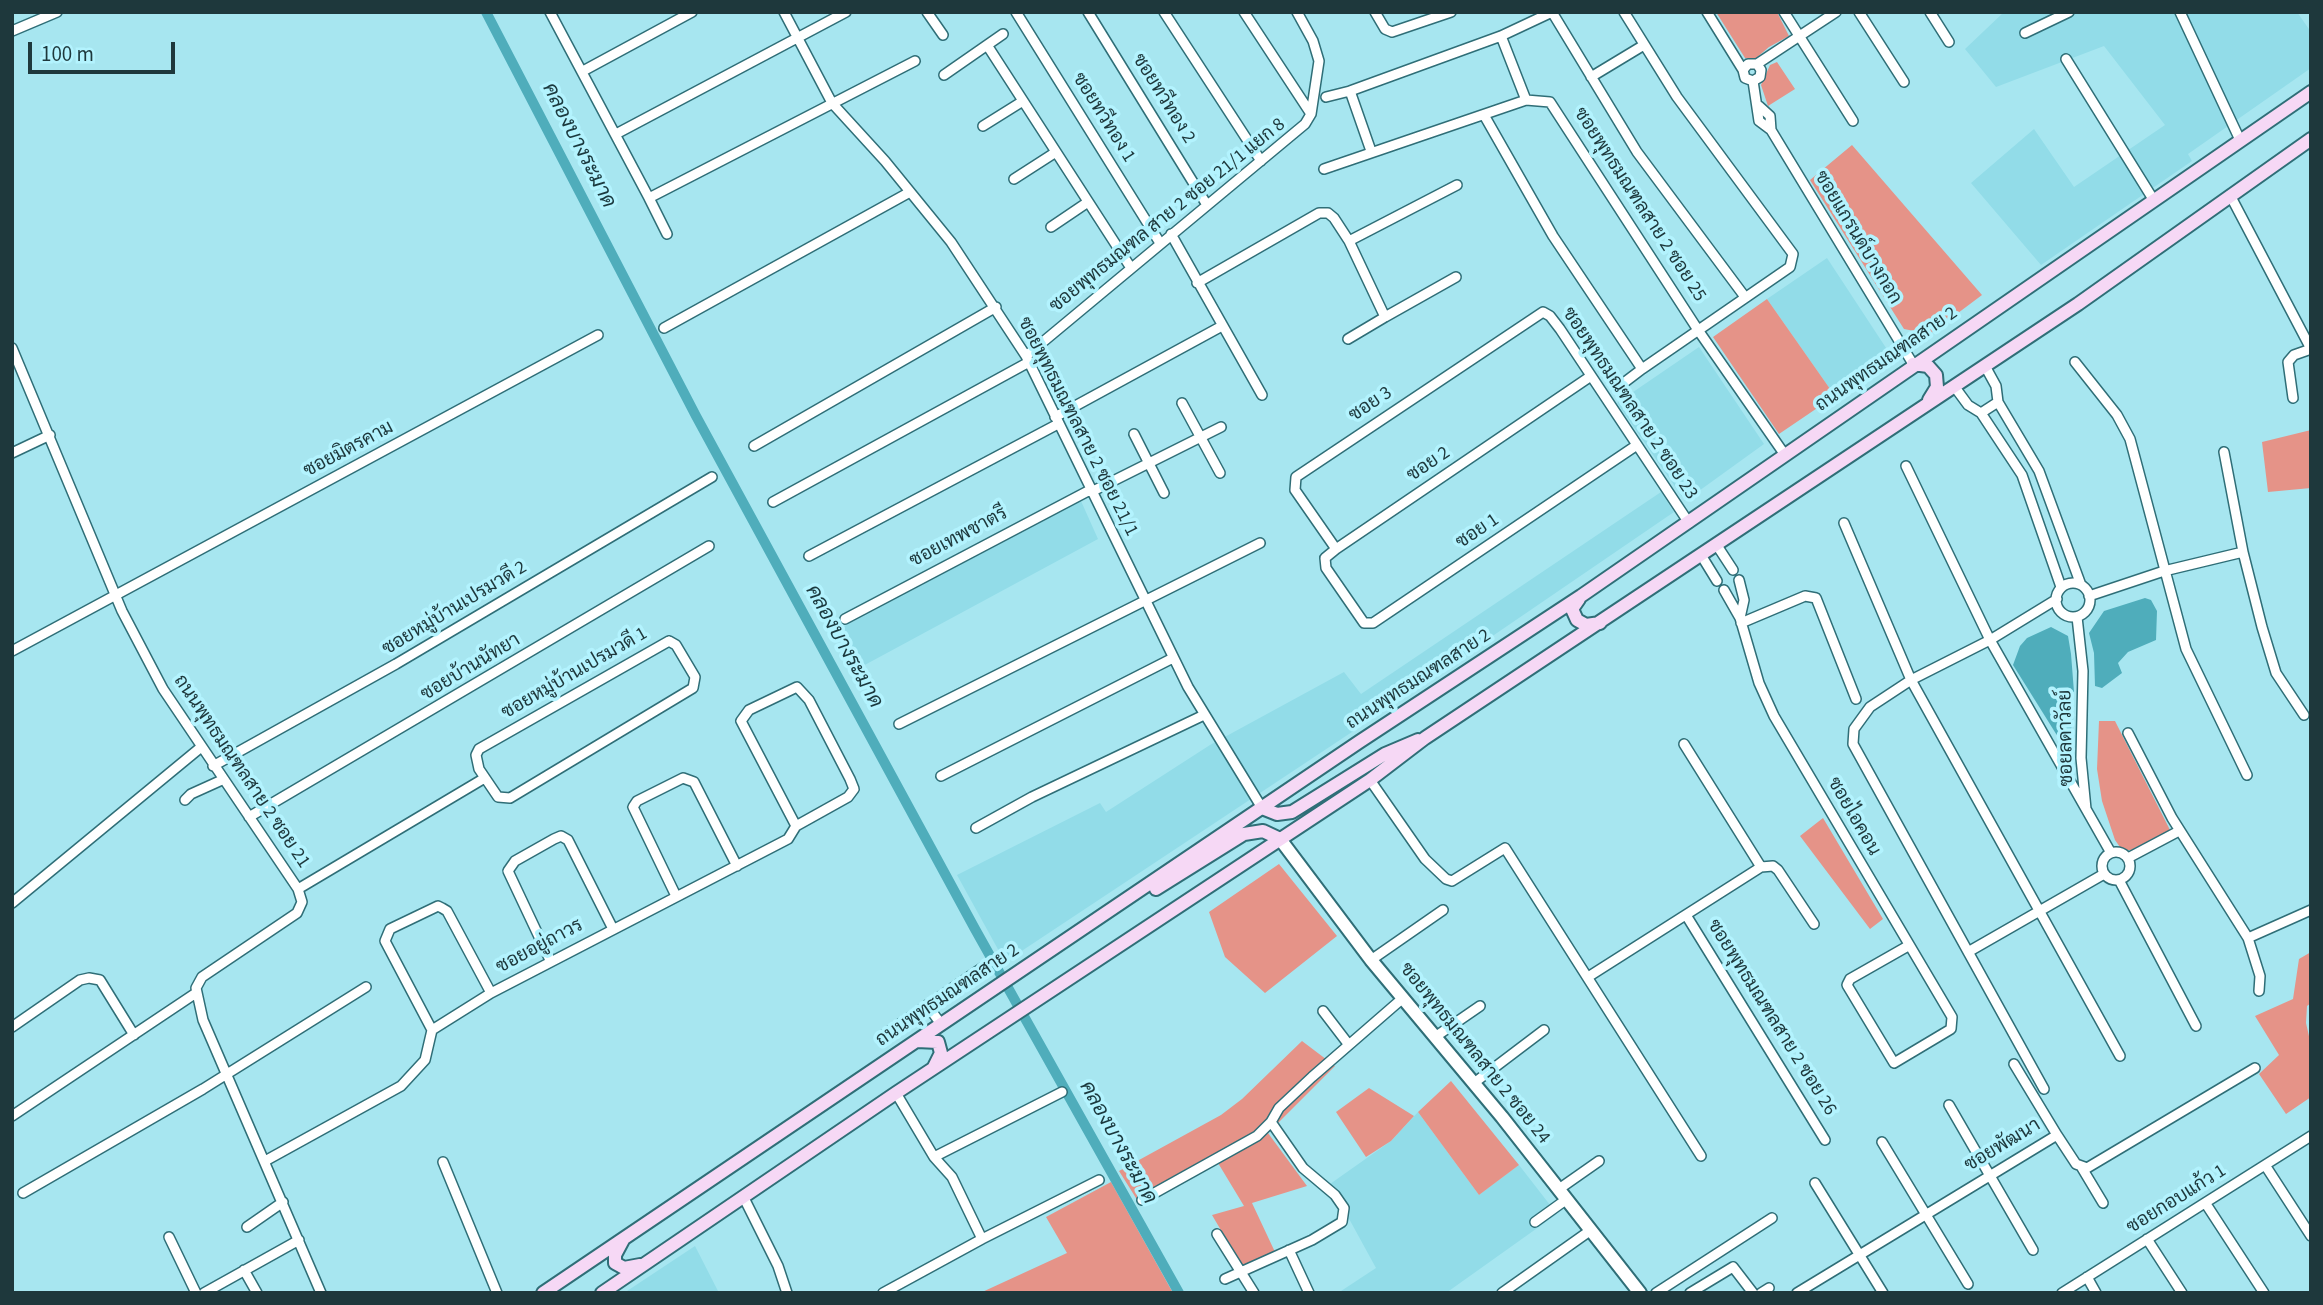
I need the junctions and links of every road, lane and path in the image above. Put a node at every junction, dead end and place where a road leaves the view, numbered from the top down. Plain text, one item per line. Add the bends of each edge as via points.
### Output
1 (57, 12) edge
2 (551, 12) edge
3 (692, 12) edge
4 (784, 12) edge
5 (846, 12) edge
6 (927, 12) edge
7 (1016, 12) edge
8 (1088, 12) edge
9 (1164, 12) edge
10 (1244, 12) edge
11 (1297, 12) edge
12 (1375, 12) edge
13 (1451, 12) edge
14 (1624, 12) edge
15 (1707, 12) edge
16 (1784, 12) edge
17 (1836, 12) edge
18 (1859, 12) edge
19 (1930, 12) edge
20 (2069, 12) edge
21 (2180, 12) edge
22 (1551, 13) edge
23 (12, 31) edge
24 (2025, 33) dead end
25 (943, 34) dead end
26 (1003, 34) dead end
27 (1501, 36) junction
28 (1799, 36) junction
29 (797, 37) junction
30 (1949, 42) dead end
31 (987, 45) junction
32 (1644, 45) junction
33 (2066, 59) dead end
34 (915, 61) dead end
35 (1757, 64) junction
36 (1744, 70) junction
37 (583, 71) junction
38 (944, 75) dead end
39 (1591, 77) junction
40 (1753, 81) junction
41 (1904, 82) dead end
42 (1350, 90) junction
43 (2311, 92) edge
44 (1326, 97) dead end
45 (1526, 100) junction
46 (1023, 101) junction
47 (832, 103) junction
48 (1311, 114) junction
49 (1484, 114) junction
50 (1853, 121) dead end
51 (983, 126) dead end
52 (616, 134) junction
53 (2311, 139) edge
54 (2240, 140) junction
55 (1371, 151) junction
56 (1056, 152) junction
57 (1261, 161) junction
58 (1324, 169) dead end
59 (1014, 179) dead end
60 (1457, 186) dead end
61 (910, 192) junction
62 (2230, 195) junction
63 (649, 198) junction
64 (2153, 199) junction
65 (1088, 202) junction
66 (1207, 205) junction
67 (1051, 227) dead end
68 (667, 234) dead end
69 (1171, 234) junction
70 (1349, 242) junction
71 (1160, 243) junction
72 (1131, 268) junction
73 (1456, 277) dead end
74 (1197, 283) junction
75 (1745, 297) junction
76 (996, 307) junction
77 (1537, 314) joint
78 (1385, 317) junction
79 (1222, 326) junction
80 (664, 328) dead end
81 (1698, 330) junction
82 (598, 335) dead end
83 (1348, 339) dead end
84 (12, 348) edge
85 (2311, 349) edge
86 (1027, 359) junction
87 (2075, 362) dead end
88 (1913, 364) junction
89 (1985, 366) junction
90 (1643, 369) junction
91 (1591, 376) junction
92 (1954, 386) junction
93 (1617, 388) dead end
94 (1262, 395) dead end
95 (2293, 398) dead end
96 (1928, 402) junction
97 (1998, 402) junction
98 (1182, 403) dead end
99 (1981, 413) junction
100 (1057, 421) junction
101 (1221, 427) dead end
102 (1133, 434) dead end
103 (50, 435) junction
104 (1200, 437) junction
105 (1637, 445) junction
106 (754, 446) dead end
107 (2224, 452) dead end
108 (12, 453) edge
109 (1785, 455) junction
110 (1148, 462) junction
111 (1906, 466) dead end
112 (1220, 473) dead end
113 (712, 477) dead end
114 (1091, 491) junction
115 (1164, 493) dead end
116 (773, 502) dead end
117 (1689, 523) junction
118 (1844, 523) dead end
119 (1260, 543) dead end
120 (1716, 544) junction
121 (709, 547) dead end
122 (1336, 549) junction
123 (2243, 552) junction
124 (1701, 555) junction
125 (809, 556) dead end
126 (1733, 570) dead end
127 (2164, 571) junction
128 (1739, 580) dead end
129 (1717, 581) dead end
130 (2081, 585) junction
131 (2061, 587) junction
132 (1724, 590) dead end
133 (116, 596) junction
134 (1581, 596) junction
135 (2089, 596) junction
136 (2057, 599) junction
137 (1144, 602) junction
138 (2077, 617) junction
139 (845, 619) dead end
140 (1741, 621) junction
141 (1602, 622) junction
142 (1990, 640) junction
143 (12, 651) edge
144 (1173, 658) junction
145 (1911, 680) junction
146 (1856, 699) dead end
147 (1204, 715) junction
148 (2304, 715) dead end
149 (899, 724) dead end
150 (2128, 733) dead end
151 (1424, 737) junction
152 (1684, 744) dead end
153 (200, 747) junction
154 (213, 766) junction
155 (2247, 775) dead end
156 (941, 776) dead end
157 (483, 779) junction
158 (222, 780) junction
159 (1370, 780) junction
160 (185, 800) dead end
161 (1262, 808) junction
162 (2086, 810) junction
163 (249, 817) junction
164 (796, 826) junction
165 (976, 828) dead end
166 (2179, 831) junction
167 (1280, 839) junction
168 (2111, 853) junction
169 (2128, 858) junction
170 (737, 866) junction
171 (1761, 867) junction
172 (2104, 874) junction
173 (2119, 880) junction
174 (298, 889) junction
175 (676, 896) junction
176 (1123, 902) junction
177 (12, 903) edge
178 (1443, 910) dead end
179 (2311, 910) edge
180 (2040, 913) junction
181 (1686, 915) junction
182 (1814, 923) dead end
183 (613, 929) junction
184 (2248, 939) junction
185 (1908, 946) junction
186 (1968, 952) junction
187 (551, 960) junction
188 (1371, 960) junction
189 (985, 966) dead end
190 (1588, 977) junction
191 (366, 986) dead end
192 (2259, 991) dead end
193 (491, 992) junction
194 (196, 993) junction
195 (1403, 998) junction
196 (927, 1005) junction
197 (1480, 1006) dead end
198 (1323, 1011) dead end
199 (941, 1024) junction
200 (2196, 1026) dead end
201 (12, 1027) edge
202 (432, 1030) junction
203 (1544, 1030) dead end
204 (134, 1035) junction
205 (881, 1037) dead end
206 (1435, 1037) junction
207 (917, 1041) junction
208 (1349, 1045) junction
209 (2120, 1056) dead end
210 (2014, 1064) dead end
211 (2255, 1068) dead end
212 (933, 1069) junction
213 (226, 1073) junction
214 (1474, 1083) junction
215 (2045, 1090) dead end
216 (1062, 1092) dead end
217 (896, 1093) junction
218 (1949, 1105) dead end
219 (12, 1116) edge
220 (1271, 1122) junction
221 (2057, 1135) junction
222 (2311, 1136) edge
223 (1825, 1140) dead end
224 (1882, 1142) dead end
225 (1701, 1156) dead end
226 (934, 1157) junction
227 (265, 1161) junction
228 (1599, 1161) dead end
229 (443, 1162) dead end
230 (2265, 1165) junction
231 (2082, 1168) junction
232 (1990, 1175) junction
233 (1099, 1180) dead end
234 (1815, 1183) dead end
235 (23, 1193) dead end
236 (1563, 1194) junction
237 (743, 1196) junction
238 (1142, 1200) dead end
239 (283, 1202) junction
240 (2103, 1203) dead end
241 (2206, 1204) junction
242 (1926, 1214) junction
243 (1772, 1218) dead end
244 (1535, 1222) dead end
245 (247, 1227) dead end
246 (1591, 1230) junction
247 (1217, 1234) dead end
248 (2311, 1236) edge
249 (169, 1237) dead end
250 (624, 1237) junction
251 (982, 1239) junction
252 (2147, 1239) junction
253 (299, 1240) junction
254 (1289, 1250) junction
255 (2032, 1250) dead end
256 (1859, 1255) junction
257 (644, 1265) junction
258 (244, 1270) junction
259 (1242, 1271) junction
260 (2087, 1277) junction
261 (1225, 1279) dead end
262 (1968, 1284) dead end
263 (196, 1293) edge
264 (204, 1293) edge
265 (257, 1293) edge
266 (321, 1293) edge
267 (497, 1293) edge
268 (543, 1293) edge
269 (602, 1293) edge
270 (786, 1293) edge
271 (883, 1293) edge
272 (1254, 1293) edge
273 (1309, 1293) edge
274 (1502, 1293) edge
275 (1640, 1293) edge
276 (1657, 1293) edge
277 (1690, 1293) edge
278 (1753, 1293) edge
279 (1797, 1293) edge
280 (1883, 1293) edge
281 (2062, 1293) edge
282 (2096, 1293) edge
283 (2182, 1293) edge
284 (2264, 1293) edge

1 - 23 street
2 - 37 street
3 - 37 street
4 - 29 street, ซอยพุทธมณฑลสาย 2 ซอย 21/1
5 - 29 street
6 - 25 street
7 - 71 street, ซอยทวีทอง 1
8 - 66 street, ซอยทวีทอง 2
9 - 57 street
10 - 48 street
11 - 48 street, ซอยพุทธมณฑล สาย 2 ซอย 21/1 แยก 8 via 1319,61
12 - 13 street via 1392,32
14 - 32 street
15 - 36 street, ซอยแกรนด์บางกอก
16 - 28 street
17 - 28 street
18 - 41 street
19 - 30 street
20 - 24 street
21 - 54 street
22 - 27 street
22 - 39 street
26 - 31 street
27 - 42 street
27 - 45 street
28 - 35 street
28 - 50 street
29 - 47 street, ซอยพุทธมณฑลสาย 2 ซอย 21/1
29 - 52 street
31 - 38 street
31 - 46 street
32 - 39 street
32 - 75 street via 1793,254 1790,267
33 - 64 street
34 - 47 street
35 - 36 street via 1748,64
35 - 40 street, ซอยแกรนด์บางกอก via 1762,73
36 - 40 street, ซอยแกรนด์บางกอก via 1745,78
37 - 52 street
39 - 75 street via 1669,198
40 - 88 street, ซอยแกรนด์บางกอก via 1759,106 1770,116 1771,131
42 - 44 street
42 - 55 street
43 - 54 main road, ถนนพุทธมณฑลสาย 2
45 - 49 street
45 - 81 street, ซอยพุทธมณฑลสาย 2 ซอย 25 via 1542,99 1557,110
46 - 51 street
46 - 56 street
47 - 61 street, ซอยพุทธมณฑลสาย 2 ซอย 21/1
47 - 63 street
48 - 57 street, ซอยพุทธมณฑล สาย 2 ซอย 21/1 แยก 8
49 - 55 street
49 - 90 street via 1560,247
52 - 63 street
53 - 62 main road
54 - 64 main road, ถนนพุทธมณฑลสาย 2
55 - 58 street
56 - 59 street
56 - 65 street
57 - 66 street, ซอยพุทธมณฑล สาย 2 ซอย 21/1 แยก 8
60 - 70 street
61 - 76 street, ซอยพุทธมณฑลสาย 2 ซอย 21/1
61 - 80 street
62 - 85 street
62 - 89 main road
63 - 68 street
64 - 88 main road, ถนนพุทธมณฑลสาย 2
65 - 67 street
65 - 72 street
66 - 69 street, ซอยพุทธมณฑล สาย 2 ซอย 21/1 แยก 8
69 - 71 street, ซอยพุทธมณฑล สาย 2 ซอย 21/1 แยก 8
69 - 74 street
70 - 74 street via 1334,218 1320,213
70 - 78 street
71 - 72 street, ซอยพุทธมณฑล สาย 2 ซอย 21/1 แยก 8
72 - 86 street, ซอยพุทธมณฑล สาย 2 ซอย 21/1 แยก 8
73 - 78 street
74 - 79 street
75 - 81 street
76 - 86 street, ซอยพุทธมณฑลสาย 2 ซอย 21/1
76 - 106 street
77 - 91 street, ซอยพุทธมณฑลสาย 2 ซอย 23 via 1550,316
77 - 122 street, ซอย 3 via 1296,477 1295,490
78 - 83 street
79 - 94 street
79 - 100 street
81 - 90 street
81 - 109 street, ซอยพุทธมณฑลสาย 2 ซอย 25
82 - 133 street, ซอยมิตรคาม
84 - 103 street, ถนนพุทธมณฑลสาย 2 ซอย 21
85 - 95 street via 2288,362
86 - 100 street, ซอยพุทธมณฑลสาย 2 ซอย 21/1
86 - 116 street, ซอยพุทธมณฑล สาย 2 ซอย 21/1 แยก 8
87 - 127 street via 2130,439
88 - 96 main road via 1928,366 1936,375 1937,387
88 - 109 main road, ถนนพุทธมณฑลสาย 2
89 - 92 main road
89 - 97 street via 1996,386
90 - 93 street
91 - 105 street, ซอยพุทธมณฑลสาย 2 ซอย 23
91 - 122 street, ซอย 2
92 - 96 main road
92 - 99 street via 1968,405
96 - 120 main road
97 - 99 street
97 - 130 street via 2039,471
98 - 104 street
99 - 131 street via 2022,475
100 - 114 street, ซอยพุทธมณฑลสาย 2 ซอย 21/1
100 - 125 street
101 - 104 street, ซอยเทพชาตรี
102 - 110 street
103 - 108 street
103 - 133 street, ถนนพุทธมณฑลสาย 2 ซอย 21
104 - 110 street, ซอยเทพชาตรี
104 - 112 street
105 - 117 street, ซอยพุทธมณฑลสาย 2 ซอย 23
105 - 122 street, ซอย 1 via 1373,623 1364,623 1324,564
107 - 123 street
109 - 117 main road, ถนนพุทธมณฑลสาย 2
110 - 114 street, ซอยเทพชาตรี
110 - 115 street
111 - 142 street
113 - 154 street, ซอยหมู่บ้านเปรมวดี 2
114 - 137 street, ซอยพุทธมณฑลสาย 2 ซอย 21/1
114 - 139 street, ซอยเทพชาตรี
117 - 134 main road, ถนนพุทธมณฑลสาย 2
118 - 145 street
119 - 137 street
120 - 124 main road
120 - 126 street
121 - 163 street, ซอยบ้านนัทยา
123 - 127 street
123 - 148 street via 2276,673
124 - 129 street
124 - 141 main road
127 - 135 street
127 - 155 street via 2186,649
128 - 140 street, ซอยไอคอน via 1744,600
130 - 131 street
130 - 135 street
131 - 136 street
132 - 140 street, ซอยไอคอน
133 - 143 street, ซอยมิตรคาม
133 - 153 street, ถนนพุทธมณฑลสาย 2 ซอย 21 via 163,689
134 - 141 main road via 1572,609 1577,620 1586,625
134 - 161 main road, ถนนพุทธมณฑลสาย 2
135 - 138 street via 2087,609
136 - 138 street via 2064,615
136 - 142 street
137 - 144 street, ซอยพุทธมณฑลสาย 2 ซอย 21/1
137 - 149 street
138 - 162 street, ซอยลดาวัลย์ via 2084,671 2081,758
140 - 146 street via 1805,596 1816,598
140 - 185 street, ซอยไอคอน via 1774,716
141 - 151 main road
142 - 145 street
142 - 162 street
144 - 147 street, ซอยพุทธมณฑลสาย 2 ซอย 21/1
144 - 156 street
145 - 180 street
145 - 186 street via 1859,718 1853,744
147 - 161 street, ซอยพุทธมณฑลสาย 2 ซอย 21/1
147 - 165 street
150 - 166 street
151 - 159 main road
151 - 161 main road via 1385,754 1292,812 1277,814
152 - 171 street
153 - 154 street, ถนนพุทธมณฑลสาย 2 ซอย 21
153 - 177 street
154 - 158 street, ถนนพุทธมณฑลสาย 2 ซอย 21
157 - 157 street, ซอยหมู่บ้านเปรมวดี 1 via 498,797 510,798 689,691 695,677 676,645 670,641 657,645 479,749 477,761
157 - 174 street
158 - 160 street
158 - 163 street, ถนนพุทธมณฑลสาย 2 ซอย 21
159 - 167 main road
159 - 190 street via 1424,859 1446,879 1452,881 1505,848
161 - 176 main road, ถนนพุทธมณฑลสาย 2
162 - 168 street, ซอยลดาวัลย์
163 - 174 street, ถนนพุทธมณฑลสาย 2 ซอย 21
164 - 164 street, ซอยอยู่ถาวร via 741,721 749,710 791,688 801,689 854,789 848,797
164 - 170 street, ซอยอยู่ถาวร via 788,839
166 - 169 street
166 - 184 street
167 - 176 main road via 1263,831 1244,834 1143,896
167 - 188 street, ซอยพุทธมณฑลสาย 2 ซอย 24
167 - 212 main road
168 - 169 street
168 - 172 street via 2102,864
169 - 173 street via 2130,870
170 - 175 street, ซอยอยู่ถาวร
170 - 175 street via 694,782 683,778 637,801 632,812
171 - 181 street, ซอยพุทธมณฑลสาย 2 ซอย 26
171 - 182 street via 1778,870
172 - 173 street
172 - 180 street
173 - 200 street
174 - 194 street, ถนนพุทธมณฑลสาย 2 ซอย 21 via 302,902 297,913 202,977
175 - 183 street, ซอยอยู่ถาวร
176 - 199 main road, ถนนพุทธมณฑลสาย 2
178 - 188 street
179 - 184 street
180 - 186 street
180 - 209 street
181 - 190 street, ซอยพุทธมณฑลสาย 2 ซอย 26
181 - 223 street, ซอยพุทธมณฑลสาย 2 ซอย 26
183 - 187 street, ซอยอยู่ถาวร
183 - 187 street via 568,840 554,839 515,861 508,871
184 - 192 street via 2260,976
185 - 185 street, ซอยไอคอน via 1953,1025 1894,1063 1847,991 1850,979
186 - 215 street
187 - 193 street, ซอยอยู่ถาวร
188 - 195 street, ซอยพุทธมณฑลสาย 2 ซอย 24
189 - 196 street
190 - 225 street
191 - 213 street
193 - 202 street, ซอยอยู่ถาวร
193 - 202 street via 442,908 387,930 385,941
194 - 204 street
194 - 213 street
195 - 206 street, ซอยพุทธมณฑลสาย 2 ซอย 24
195 - 208 street
196 - 199 street
196 - 205 street
197 - 206 street
198 - 208 street
199 - 207 main road, ถนนพุทธมณฑลสาย 2
201 - 204 street via 89,978 100,980
202 - 227 street via 425,1060 401,1086
203 - 214 street
204 - 219 street
206 - 214 street, ซอยพุทธมณฑลสาย 2 ซอย 24
207 - 212 main road via 933,1040 941,1047
207 - 250 main road, ถนนพุทธมณฑลสาย 2
208 - 220 street via 1279,1108
210 - 221 street
211 - 231 street
212 - 217 main road
213 - 227 street
213 - 235 street
214 - 236 street, ซอยพุทธมณฑลสาย 2 ซอย 24
216 - 226 street
217 - 226 street
217 - 237 main road
218 - 232 street
220 - 238 street via 1257,1136
220 - 254 street via 1303,1168 1335,1195 1345,1215 1342,1222
221 - 231 street, ซอยพัฒนา
221 - 232 street, ซอยพัฒนา
222 - 230 street, ซอยกอบแก้ว 1
224 - 242 street
226 - 251 street via 952,1177
227 - 239 street
228 - 236 street
229 - 267 street
230 - 241 street, ซอยกอบแก้ว 1
230 - 248 street
231 - 240 street, ซอยพัฒนา
232 - 242 street, ซอยพัฒนา
232 - 255 street
233 - 251 street
234 - 256 street
236 - 244 street
236 - 246 street, ซอยพุทธมณฑลสาย 2 ซอย 24
237 - 257 main road
237 - 270 street via 778,1266
239 - 245 street
239 - 253 street
241 - 252 street, ซอยกอบแก้ว 1
241 - 284 street
242 - 256 street, ซอยพัฒนา
242 - 262 street
243 - 276 street
246 - 274 street
246 - 275 street, ซอยพุทธมณฑลสาย 2 ซอย 24
247 - 259 street
249 - 263 street
250 - 257 main road via 615,1263 624,1268
250 - 268 main road, ถนนพุทธมณฑลสาย 2
251 - 271 street
252 - 260 street, ซอยกอบแก้ว 1
252 - 283 street
253 - 258 street
253 - 266 street
254 - 259 street
254 - 273 street
256 - 279 street, ซอยพัฒนา
256 - 280 street
257 - 269 main road
258 - 264 street
258 - 265 street
259 - 261 street
259 - 272 street
260 - 281 street, ซอยกอบแก้ว 1
260 - 282 street
277 - 278 street via 1733,1267

